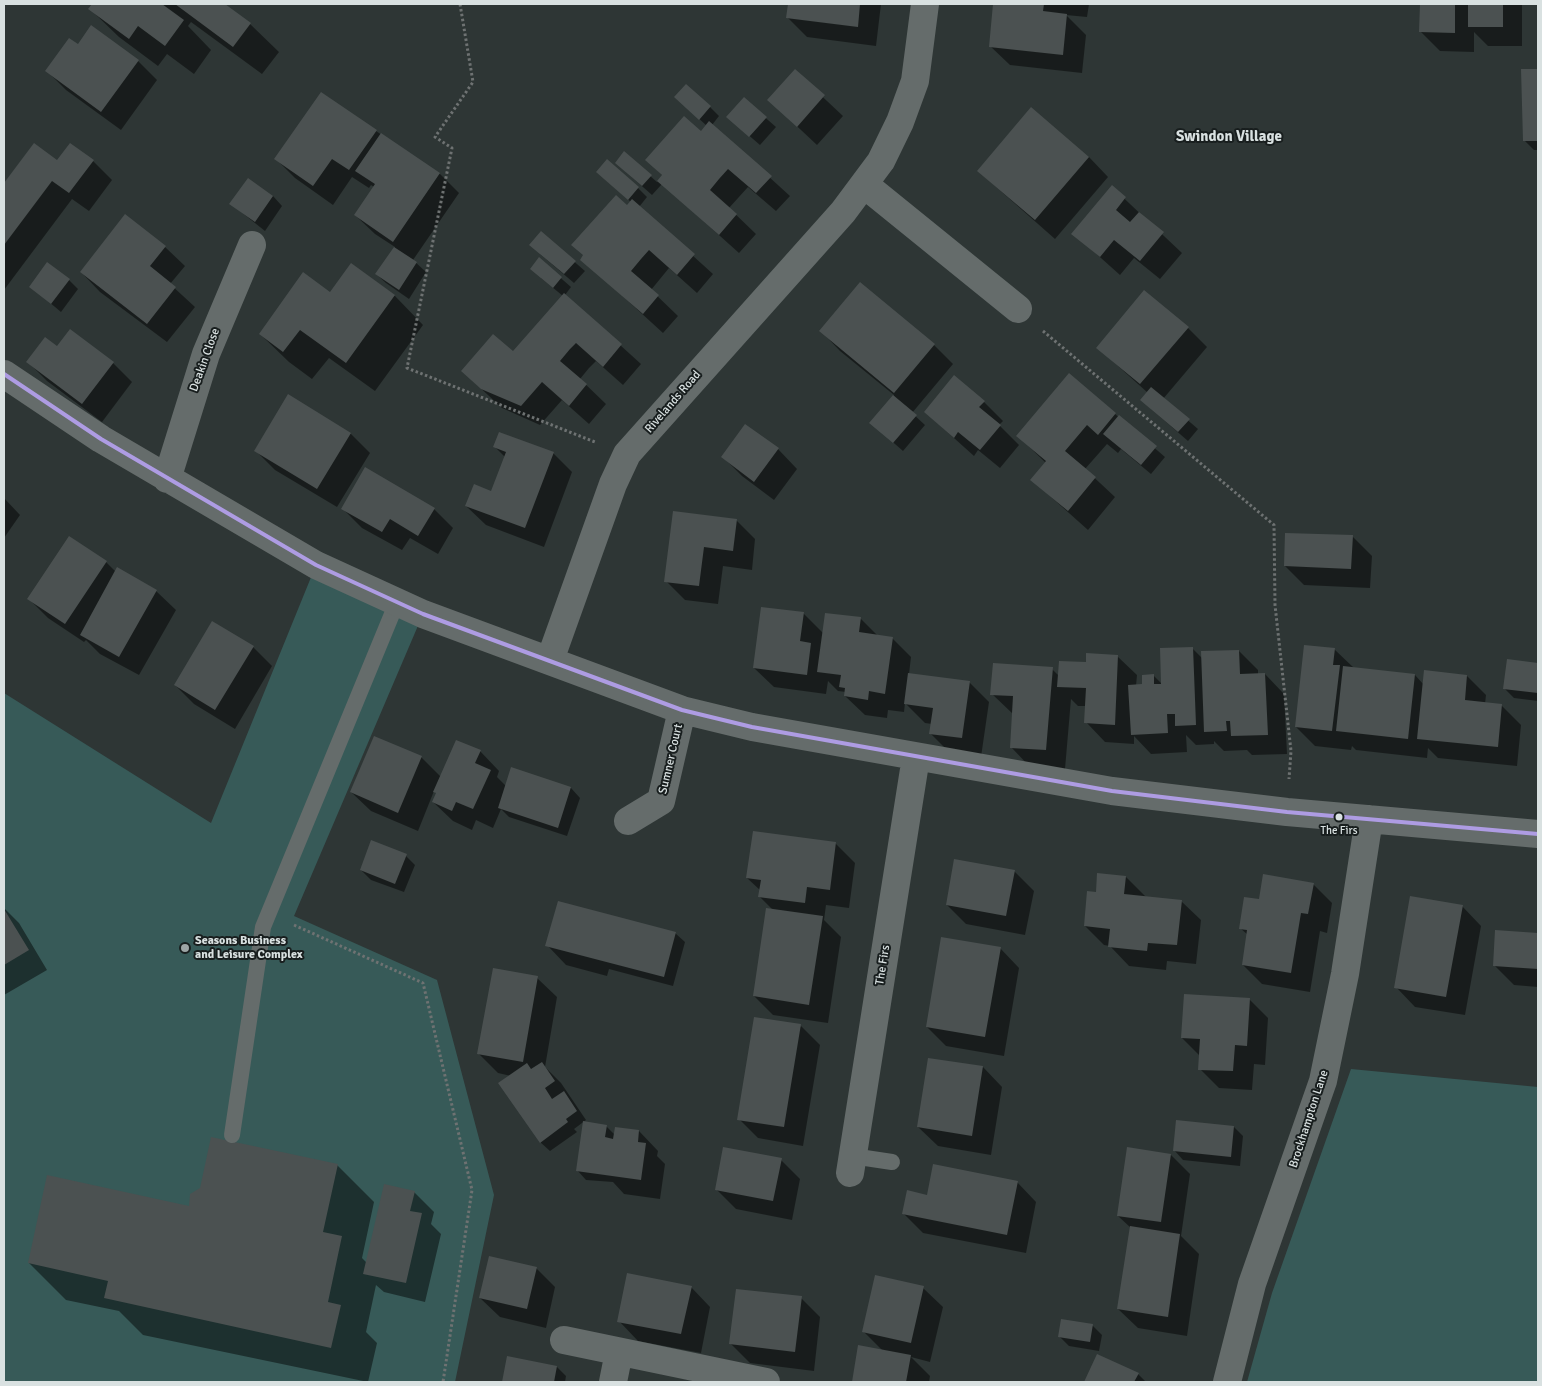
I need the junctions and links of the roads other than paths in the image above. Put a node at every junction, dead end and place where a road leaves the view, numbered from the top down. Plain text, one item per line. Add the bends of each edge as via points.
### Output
1 (925, 4) edge
2 (865, 185) junction
3 (252, 245) dead end
4 (1018, 310) road end
5 (4, 374) edge
6 (167, 479) junction
7 (396, 602) junction
8 (550, 660) junction
9 (682, 710) junction
10 (916, 757) junction
11 (1369, 819) junction
12 (628, 821) dead end
13 (1538, 834) edge
14 (232, 1135) dead end
15 (892, 1162) dead end
16 (851, 1164) joint
17 (564, 1340) dead end
18 (619, 1352) junction
19 (613, 1382) edge
20 (766, 1382) edge
21 (1227, 1382) edge

1 - 2 street, Rivelands Road via 915,81 900,122
2 - 4 street
2 - 8 street, Rivelands Road via 627,454 613,484
3 - 6 street, Deakin Close via 206,354
5 - 6 street
6 - 7 street via 316,565
7 - 8 street
7 - 14 lane via 263,927
8 - 9 street
9 - 10 street via 752,727
9 - 12 street, Sumner Court via 661,801
10 - 11 street via 1112,791
10 - 16 street, The Firs
11 - 13 street
11 - 21 street, Brockhampton Lane via 1346,974 1323,1081 1252,1284
15 - 16 lane
17 - 18 street
18 - 19 street
18 - 20 street

